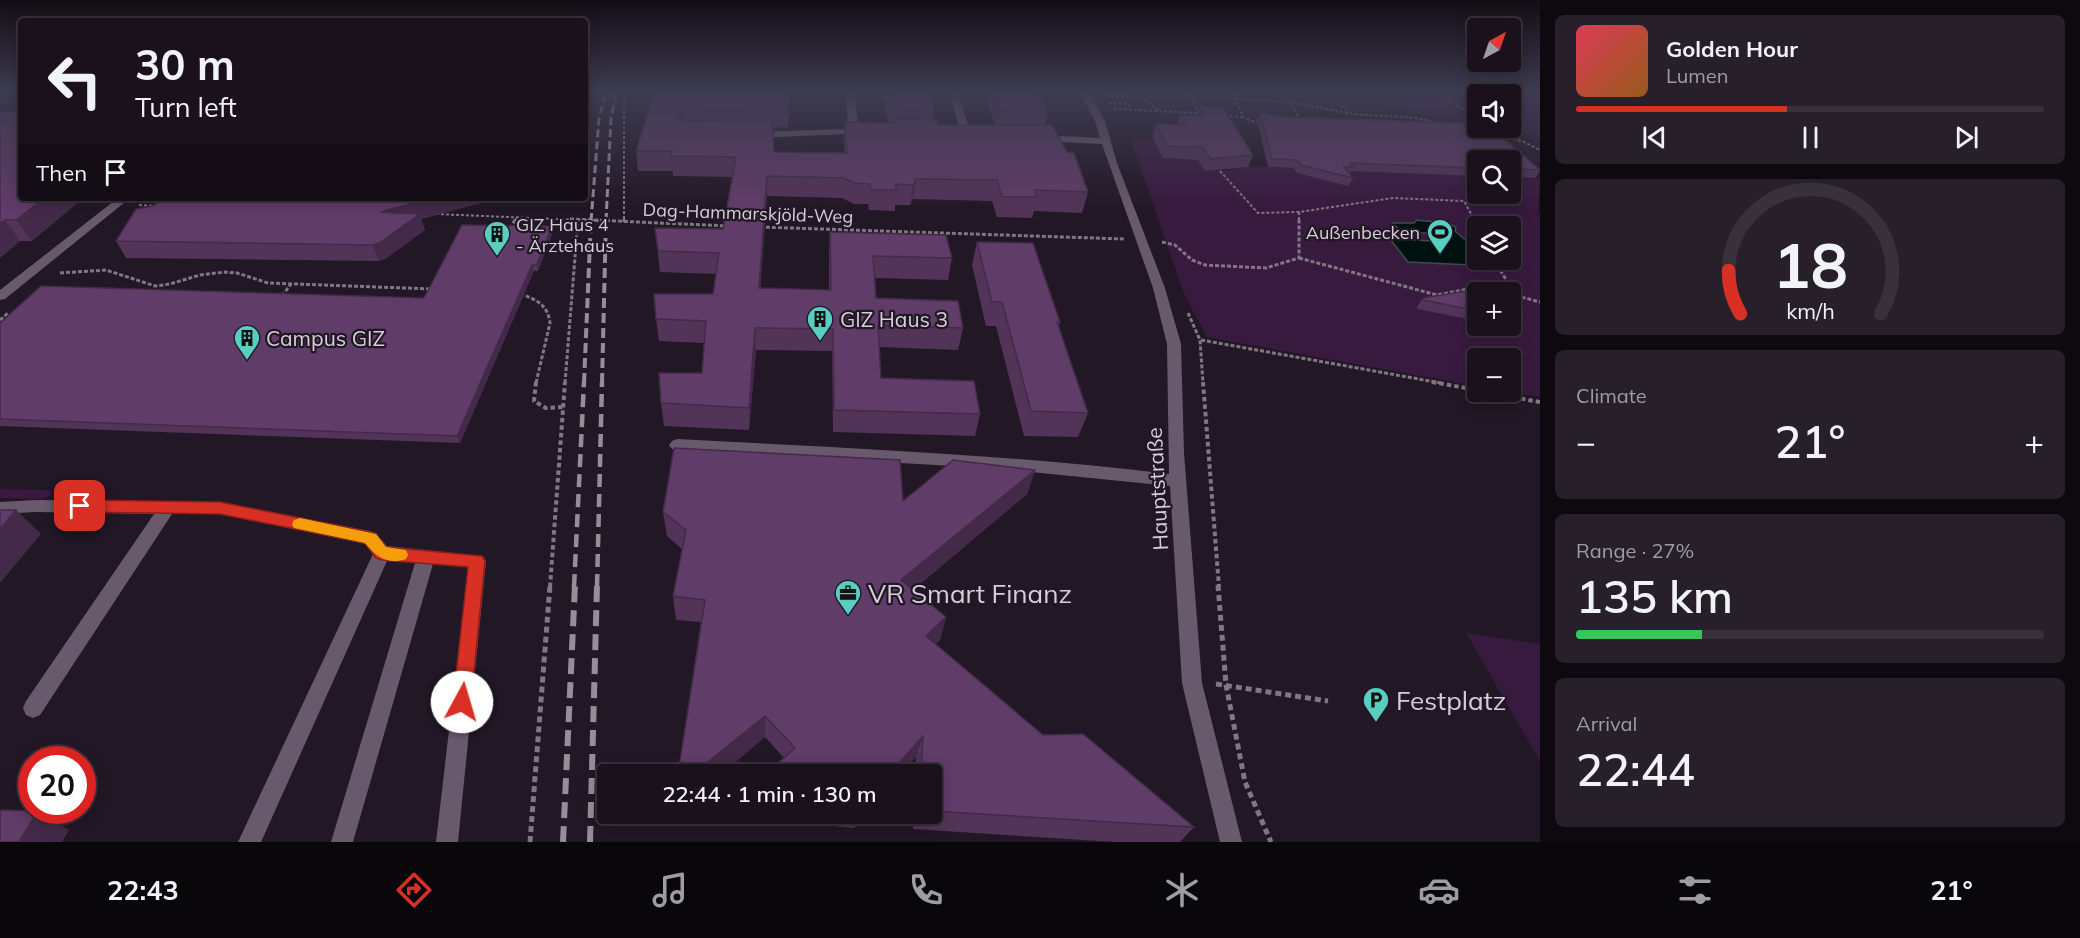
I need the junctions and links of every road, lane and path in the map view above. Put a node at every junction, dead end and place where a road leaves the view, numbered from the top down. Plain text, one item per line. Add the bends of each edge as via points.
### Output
1 (624, 130) edge
2 (837, 130) edge
3 (842, 130) edge
4 (969, 130) edge
5 (1102, 130) edge
6 (853, 131) joint
7 (876, 132) edge
8 (740, 135) edge
9 (955, 135) edge
10 (1030, 138) edge
11 (1508, 138) edge
12 (1516, 138) edge
13 (1104, 141) junction
14 (1522, 141) junction
15 (1540, 150) edge
16 (1220, 171) edge
17 (121, 201) edge
18 (156, 206) edge
19 (1299, 212) junction
20 (425, 213) edge
21 (104, 214) junction
22 (517, 216) junction
23 (1474, 216) edge
24 (578, 218) junction
25 (624, 222) junction
26 (730, 226) edge
27 (754, 227) edge
28 (510, 231) edge
29 (1143, 241) junction
30 (1166, 243) dead end
31 (1299, 258) junction
32 (30, 272) junction
33 (291, 284) junction
34 (1467, 289) edge
35 (443, 290) edge
36 (1467, 291) edge
37 (514, 293) edge
38 (0, 296) edge
39 (1521, 296) edge
40 (1463, 299) edge
41 (280, 300) edge
42 (1540, 302) edge
43 (1467, 388) edge
44 (1521, 399) edge
45 (1540, 402) edge
46 (564, 407) junction
47 (677, 445) dead end
48 (1178, 481) junction
49 (168, 507) junction
50 (0, 508) edge
51 (382, 553) junction
52 (426, 557) junction
53 (1192, 683) junction
54 (1226, 685) junction
55 (1328, 701) dead end
56 (33, 708) dead end
57 (249, 842) edge
58 (342, 842) edge
59 (447, 842) edge
60 (530, 842) edge
61 (1231, 842) edge
62 (1271, 842) edge

1 - 25 path
2 - 8 street
3 - 6 street
4 - 9 street via 971,135
5 - 13 street, Hauptstraße
6 - 7 street
10 - 13 street
11 - 14 path
12 - 14 path
13 - 29 street, Hauptstraße
14 - 15 path
16 - 19 path via 1258,213
17 - 21 street
18 - 21 path via 122,205
19 - 23 path via 1393,198 1464,201
19 - 31 path
20 - 22 path, Dag-Hammarskjöld-Weg
21 - 32 street
22 - 24 path, Dag-Hammarskjöld-Weg
22 - 28 path
24 - 25 path, Dag-Hammarskjöld-Weg
24 - 46 path
25 - 26 path, Dag-Hammarskjöld-Weg
27 - 29 path, Dag-Hammarskjöld-Weg
29 - 48 street, Hauptstraße via 1174,344
30 - 31 path via 1205,265 1266,268
31 - 34 path via 1437,295
32 - 33 path via 102,269 156,286 223,272 241,273 268,283
32 - 38 street
33 - 35 path
33 - 41 path
36 - 40 path
37 - 46 path via 534,298 550,313 534,401 546,408
39 - 42 path
43 - 54 path via 1200,340
44 - 45 path
46 - 60 path
47 - 48 street via 949,460
48 - 53 street, Hauptstraße
49 - 50 street
49 - 51 street via 220,508 370,538
49 - 56 street
51 - 52 street
51 - 57 street
52 - 58 street
52 - 59 street via 477,561
53 - 54 path
53 - 61 street, Hauptstraße
54 - 55 path
54 - 62 path via 1245,782

